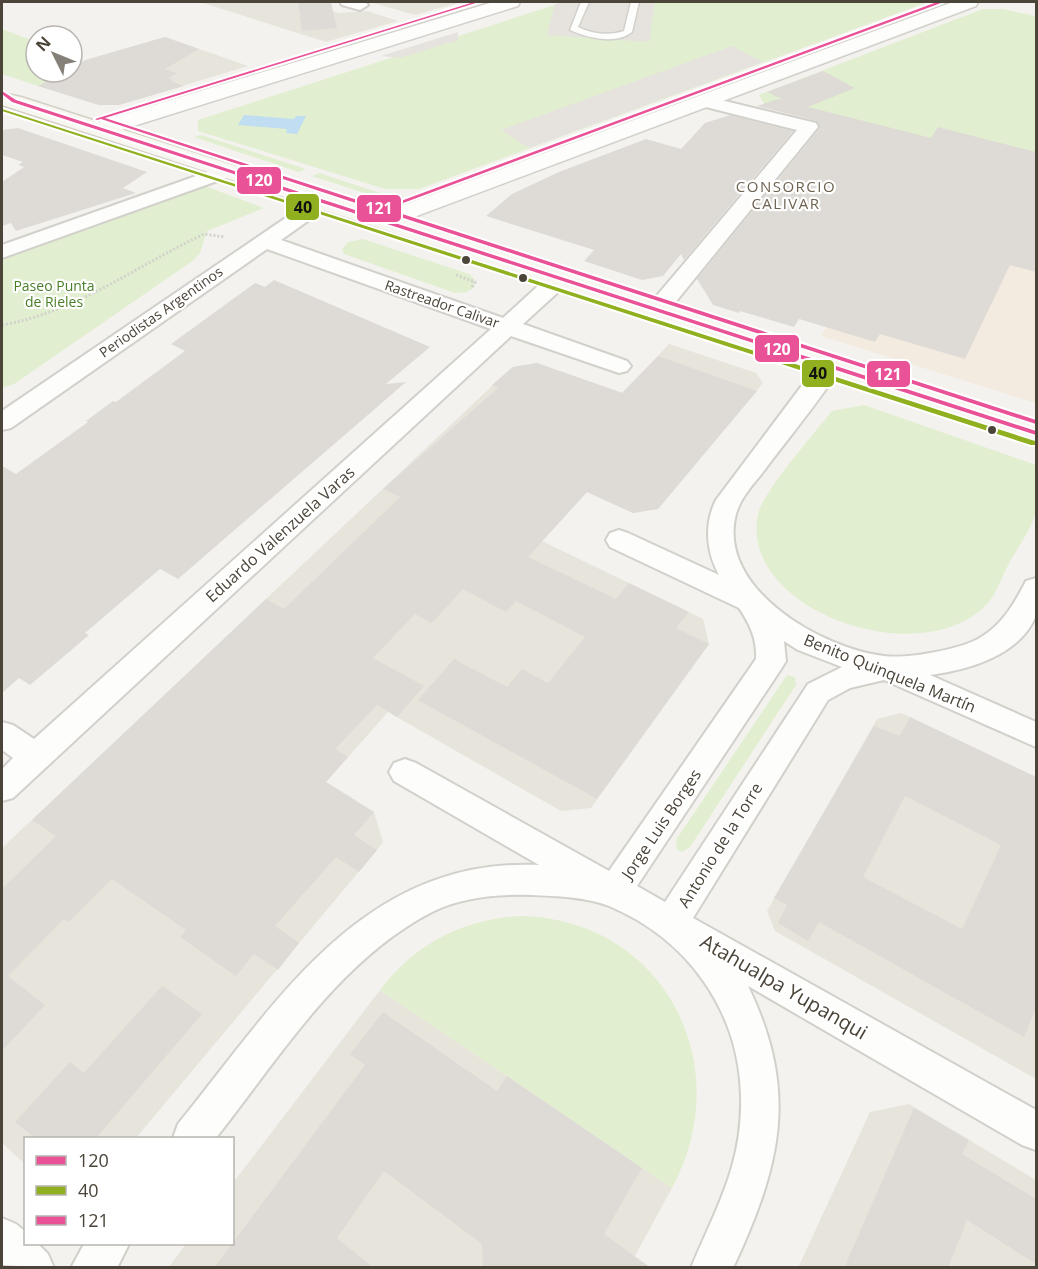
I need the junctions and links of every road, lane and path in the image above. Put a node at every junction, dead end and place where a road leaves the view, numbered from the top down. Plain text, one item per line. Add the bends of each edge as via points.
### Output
1 (511, 2) edge
2 (585, 2) edge
3 (635, 2) edge
4 (969, 2) edge
5 (5, 100) edge
6 (704, 101) junction
7 (100, 129) junction
8 (226, 171) junction
9 (322, 202) junction
10 (382, 222) junction
11 (264, 241) junction
12 (2, 252) edge
13 (559, 279) junction
14 (657, 310) junction
15 (2, 325) edge
16 (507, 327) junction
17 (619, 366) dead end
18 (830, 366) junction
19 (2, 421) edge
20 (1036, 433) edge
21 (619, 540) dead end
22 (1036, 588) edge
23 (750, 601) junction
24 (886, 668) junction
25 (2, 734) edge
26 (1036, 735) edge
27 (36, 757) junction
28 (405, 772) dead end
29 (2, 788) edge
30 (615, 891) junction
31 (671, 923) junction
32 (1036, 1131) edge
33 (193, 1137) edge
34 (2, 1238) edge
35 (109, 1245) edge
36 (34, 1268) edge
37 (91, 1268) edge
38 (711, 1268) edge

1 - 7 street
2 - 3 lane via 573,28 582,33 621,36 628,32
4 - 6 street
5 - 7 main road
6 - 10 street
6 - 14 street via 809,127
7 - 8 main road
8 - 9 main road
8 - 12 street
9 - 10 main road
9 - 11 street, Periodistas Argentinos
10 - 13 main road
11 - 15 path via 204,234 55,314 27,323
11 - 16 street, Rastreador Calivar
11 - 19 street, Periodistas Argentinos
13 - 14 main road
13 - 16 street, Eduardo Valenzuela Varas
14 - 18 main road
16 - 17 street, Rastreador Calivar
16 - 27 street, Eduardo Valenzuela Varas
18 - 20 main road
18 - 23 street, Jorge Luis Borges via 731,497 724,512 720,538 726,560
21 - 23 street, Benito Quinquela Martín
22 - 24 street, Antonio de la Torre via 1009,632 989,646 940,662
23 - 24 street, Benito Quinquela Martín via 808,642
23 - 30 street, Jorge Luis Borges via 767,629 771,661
24 - 26 street, Benito Quinquela Martín
24 - 31 street, Antonio de la Torre via 831,682 818,692
25 - 27 street
27 - 29 street, Eduardo Valenzuela Varas
28 - 30 street, Atahualpa Yupanqui
30 - 31 street, Atahualpa Yupanqui
30 - 33 street, Jorge Luis Borges via 551,881 491,881 428,899 381,922 317,979
31 - 32 street, Atahualpa Yupanqui
31 - 38 street, Antonio de la Torre via 717,968 755,1047 759,1122 752,1172
34 - 36 street
35 - 37 street

